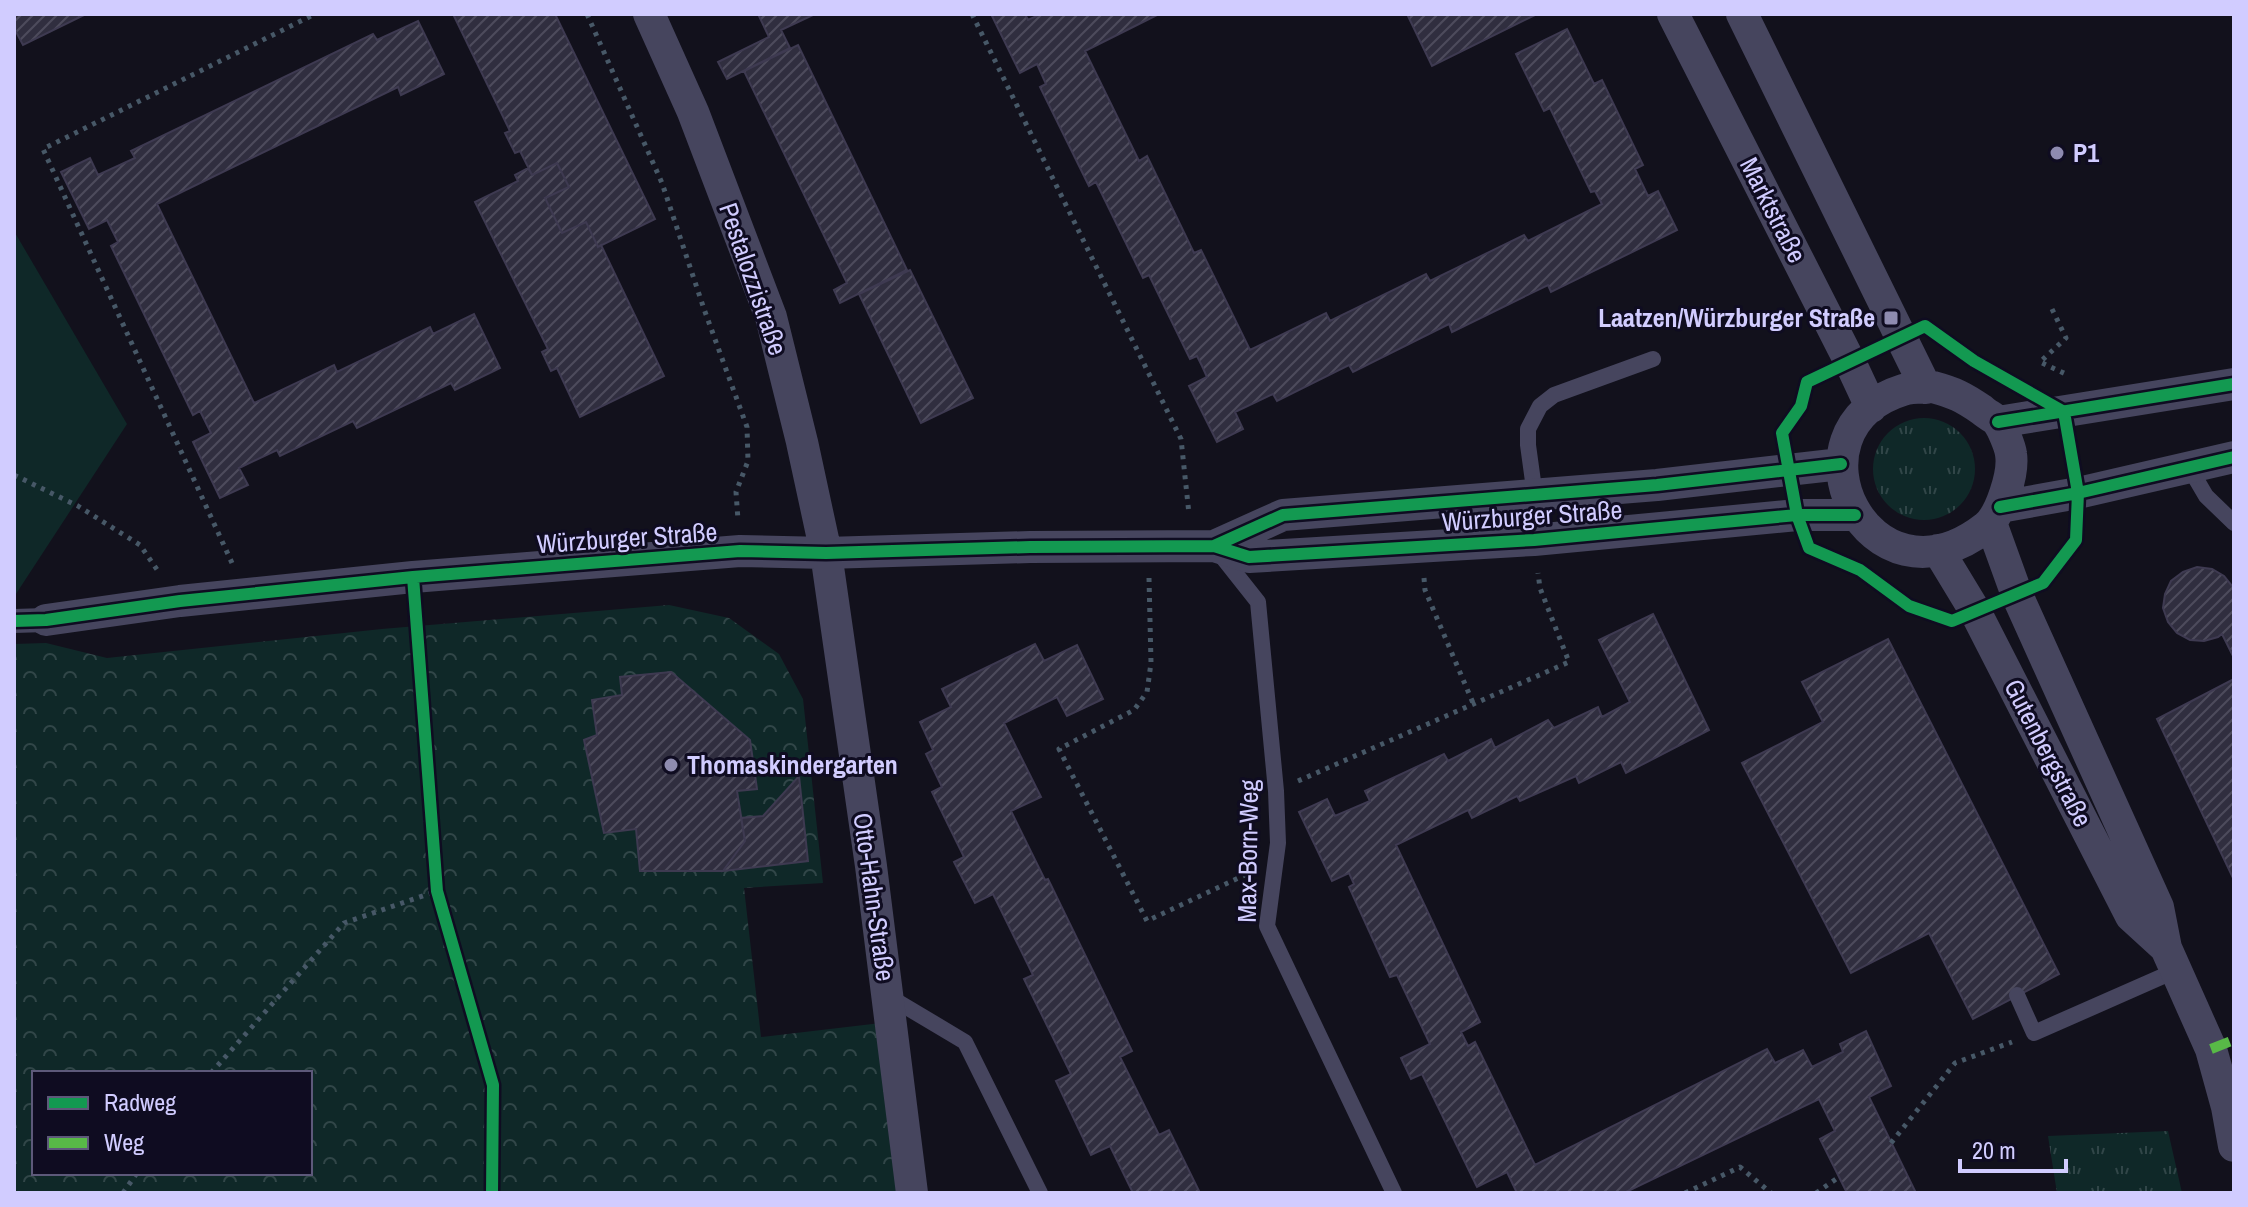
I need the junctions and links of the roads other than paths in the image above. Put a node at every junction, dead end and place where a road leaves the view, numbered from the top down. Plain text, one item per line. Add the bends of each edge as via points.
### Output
1 (649, 14) edge
2 (1673, 14) edge
3 (1742, 14) edge
4 (1653, 359) dead end
5 (2234, 384) edge
6 (1926, 388) junction
7 (1871, 407) junction
8 (1998, 422) junction
9 (2234, 457) edge
10 (1841, 464) junction
11 (2189, 467) junction
12 (1535, 496) junction
13 (1855, 515) junction
14 (1996, 515) junction
15 (2234, 523) edge
16 (1214, 546) junction
17 (1938, 550) junction
18 (826, 553) junction
19 (46, 620) joint
20 (14, 621) edge
21 (2171, 959) junction
22 (887, 995) junction
23 (2017, 995) dead end
24 (2234, 1146) edge
25 (912, 1193) edge
26 (1040, 1193) edge
27 (1394, 1193) edge

1 - 18 street, Pestalozzistraße via 693,112 771,317
2 - 7 street, Marktstraße
3 - 6 street
4 - 12 lane via 1554,395 1540,406 1528,429
5 - 8 street
6 - 7 street via 1905,389
6 - 8 street via 1960,394
7 - 10 street via 1847,438
8 - 14 street via 2011,455 2007,488
9 - 11 street
10 - 12 street, Würzburger Straße
10 - 13 street via 1844,491
11 - 14 street
11 - 15 lane via 2206,496
12 - 16 street, Würzburger Straße via 1283,515
13 - 16 street, Würzburger Straße via 1797,515 1534,540 1249,557
13 - 17 street via 1896,547
14 - 17 street via 1976,535
14 - 21 street, Gutenbergstraße via 2017,595 2158,907
16 - 18 street, Würzburger Straße
16 - 27 lane, Max-Born-Weg via 1258,602 1278,843 1267,926
17 - 21 street, Gutenbergstraße via 1975,611 2131,916
18 - 19 street, Würzburger Straße via 740,551 413,577
18 - 22 street, Otto-Hahn-Straße
19 - 20 street
21 - 23 lane via 2034,1033
21 - 24 street, Gutenbergstraße via 2211,1049
22 - 25 street, Otto-Hahn-Straße
22 - 26 lane via 965,1042

